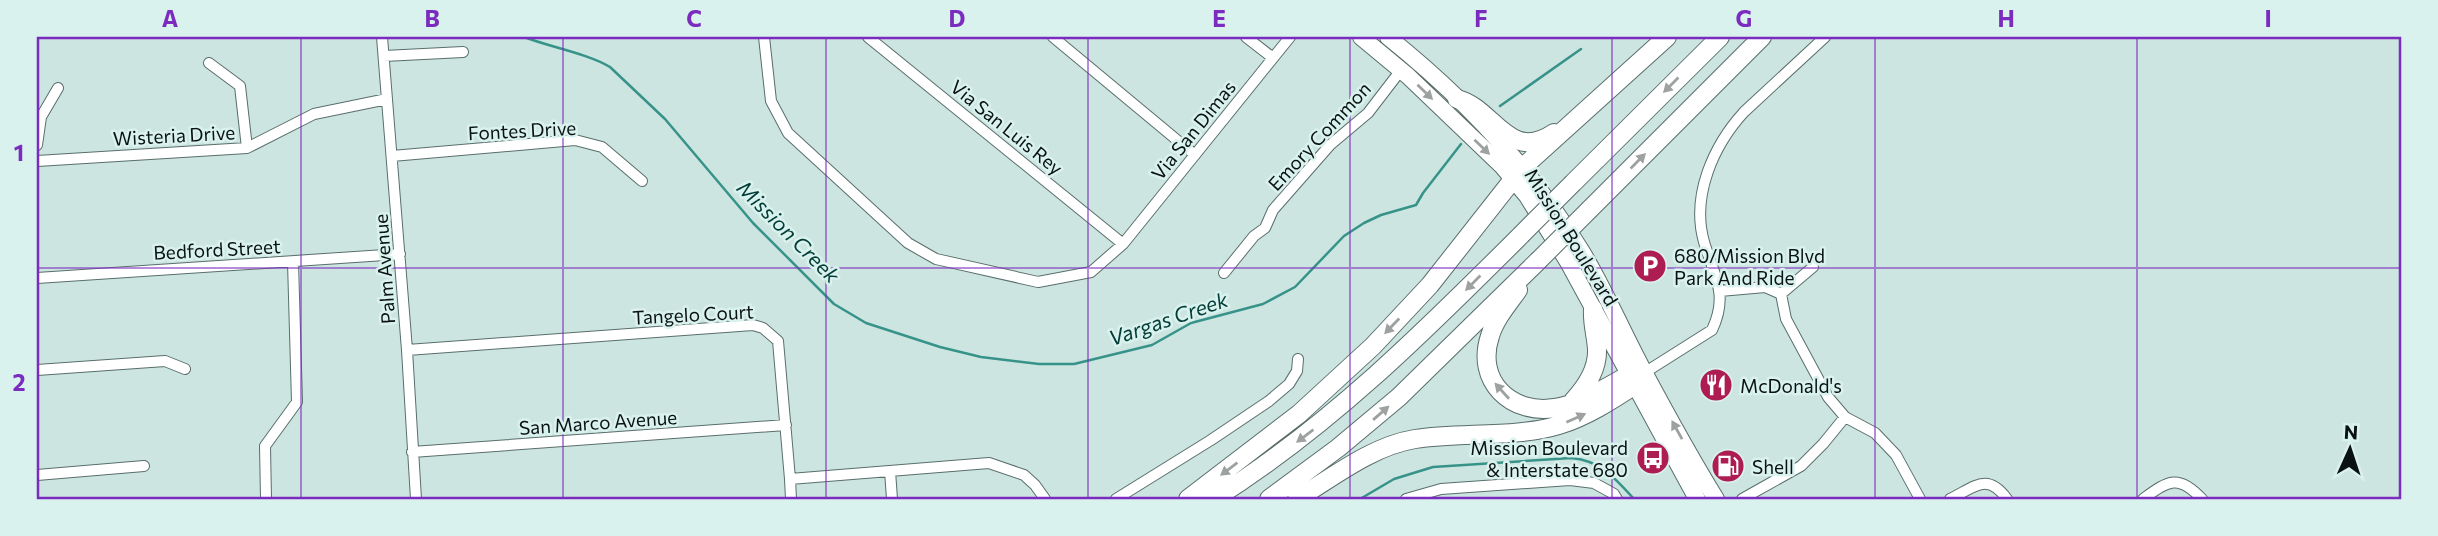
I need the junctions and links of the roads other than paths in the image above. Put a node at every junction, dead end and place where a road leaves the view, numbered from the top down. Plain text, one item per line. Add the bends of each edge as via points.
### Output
1 (382, 37) edge
2 (764, 37) edge
3 (868, 37) edge
4 (1053, 37) edge
5 (1246, 37) edge
6 (1290, 37) edge
7 (1361, 37) edge
8 (1388, 37) edge
9 (1667, 37) edge
10 (1720, 37) edge
11 (1762, 37) edge
12 (1825, 37) edge
13 (463, 52) dead end
14 (384, 56) junction
15 (1273, 58) junction
16 (209, 63) dead end
17 (1401, 70) junction
18 (58, 88) dead end
19 (387, 99) junction
20 (1457, 99) junction
21 (1572, 122) junction
22 (37, 145) edge
23 (247, 148) junction
24 (1195, 155) junction
25 (393, 156) junction
26 (37, 161) edge
27 (1518, 173) junction
28 (642, 181) dead end
29 (1124, 244) junction
30 (400, 254) junction
31 (1538, 261) junction
32 (293, 262) junction
33 (1812, 267) dead end
34 (1224, 273) dead end
35 (37, 278) edge
36 (1720, 291) junction
37 (1781, 294) junction
38 (1593, 309) junction
39 (407, 350) junction
40 (1298, 359) dead end
41 (185, 369) dead end
42 (37, 370) edge
43 (1636, 378) junction
44 (1571, 404) junction
45 (1845, 417) junction
46 (786, 425) junction
47 (412, 453) junction
48 (144, 466) dead end
49 (890, 471) junction
50 (37, 475) edge
51 (790, 479) junction
52 (266, 499) edge
53 (416, 499) edge
54 (792, 499) edge
55 (892, 499) edge
56 (1045, 499) edge
57 (1116, 499) edge
58 (1188, 499) edge
59 (1214, 499) edge
60 (1269, 499) edge
61 (1297, 499) edge
62 (1406, 499) edge
63 (1617, 499) edge
64 (1697, 499) edge
65 (1716, 499) edge
66 (1742, 499) edge
67 (1920, 499) edge
68 (1950, 499) edge
69 (2007, 499) edge
70 (2143, 499) edge
71 (2202, 499) edge

1 - 14 street, Palm Avenue
2 - 29 street, Via San Dimas via 771,101 788,133 908,243 936,259 1038,282 1091,272
3 - 29 street, Via San Luis Rey
4 - 24 street
5 - 15 street
6 - 15 street, Via San Dimas
7 - 17 main road, Mission Boulevard
8 - 20 main road, Mission Boulevard
9 - 21 highway
10 -> 59 highway, bridge via 1363,388 1295,444
31 -> 11 highway, bridge
12 - 36 street via 1734,123 1715,152 1701,203 1701,222
13 - 14 street
14 - 19 street, Palm Avenue
15 - 24 street, Via San Dimas
16 - 23 street via 240,86
17 -> 27 main road, Mission Boulevard
17 - 34 street, Emory Common via 1368,113 1330,145 1273,210 1265,228
18 - 22 street via 40,117
19 - 23 street, Wisteria Drive via 314,114
19 - 25 street, Palm Avenue
20 - 21 highway via 1470,103 1521,142 1540,141
20 - 27 main road, Mission Boulevard
21 - 27 highway
23 - 26 street, Wisteria Drive
24 - 29 street, Via San Dimas
25 - 28 street, Fontes Drive via 575,141 602,147
25 - 30 street, Palm Avenue
27 - 38 main road, Mission Boulevard
27 - 43 main road, Mission Boulevard via 1538,186 1583,252
27 -> 58 highway via 1430,285 1373,346 1272,436
30 - 32 street, Bedford Street
30 - 39 street, Palm Avenue
44 -> 31 highway via 1524,407 1498,391 1491,377 1486,350 1495,322
60 -> 31 highway via 1399,397
32 - 35 street, Bedford Street
32 - 52 street via 297,402 265,446
33 - 37 street
36 - 37 street via 1765,287
36 - 43 street via 1712,330
37 - 45 street via 1786,319 1828,397
38 - 43 main road, Mission Boulevard
38 - 44 highway via 1595,364
39 - 46 street, Tangelo Court via 753,325 778,341
39 - 47 street, Palm Avenue
40 - 57 street via 1289,384 1269,401
41 - 42 street via 165,361
43 - 44 highway
61 -> 43 highway via 1390,446 1415,439 1559,425 1579,417
43 - 64 main road, Mission Boulevard
65 -> 43 main road, Mission Boulevard
45 - 66 street via 1801,466
45 - 67 street via 1875,433 1896,455
46 - 47 street, San Marco Avenue
46 - 51 street, Tangelo Court
47 - 53 street, Palm Avenue
48 - 50 street
49 - 51 street
49 - 55 street
49 - 56 street via 989,463 1024,475
51 - 54 street, Tangelo Court
62 - 63 street via 1441,489 1570,480 1594,482
68 - 69 street via 1991,483
70 - 71 street via 2177,481

